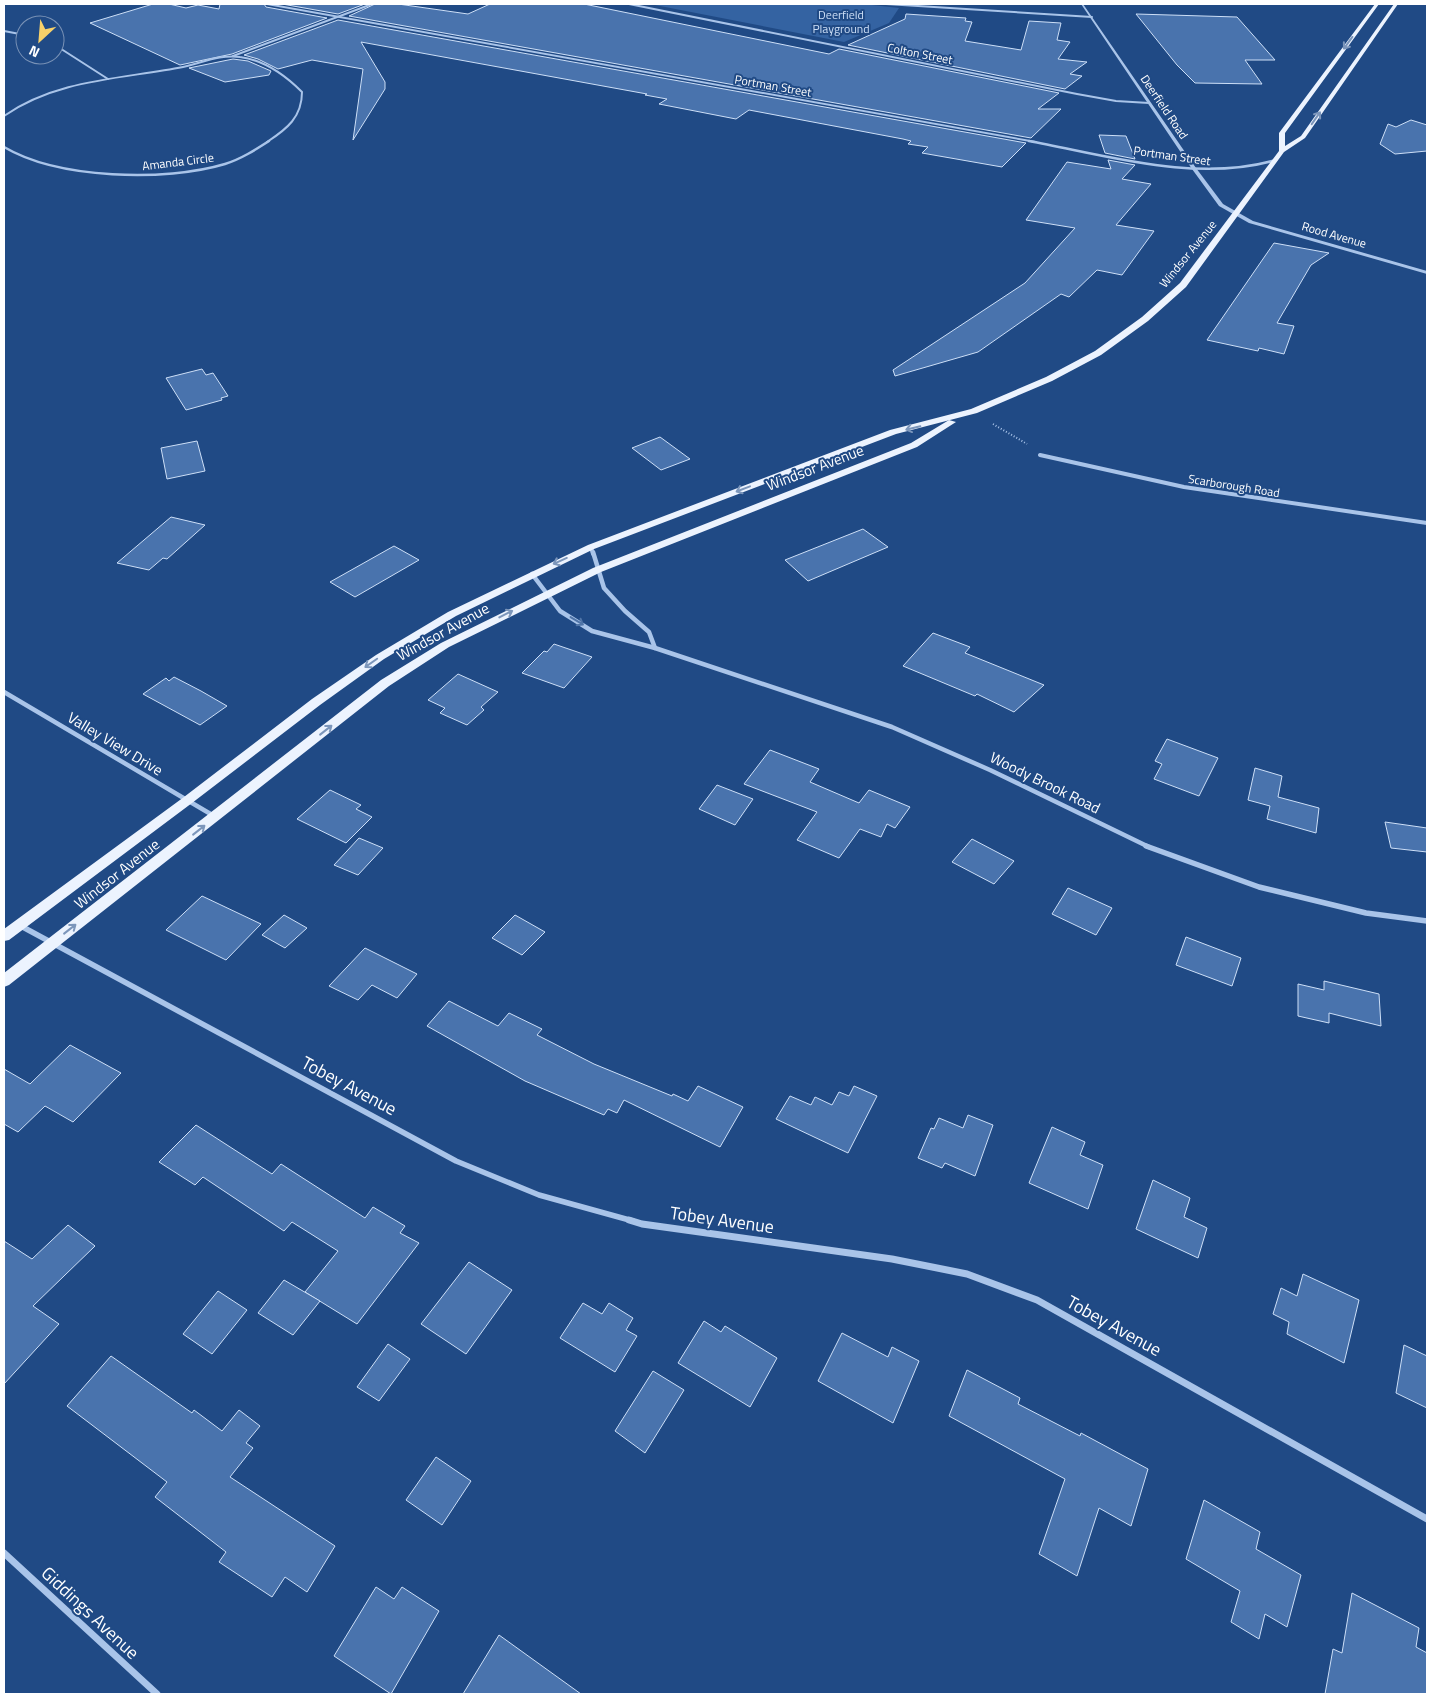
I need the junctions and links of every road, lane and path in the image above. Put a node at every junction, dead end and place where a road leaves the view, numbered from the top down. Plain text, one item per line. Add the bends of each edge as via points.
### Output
1 (268, 4) edge
2 (372, 4) edge
3 (629, 4) edge
4 (886, 4) edge
5 (1082, 4) edge
6 (1377, 4) edge
7 (1396, 4) edge
8 (338, 16) junction
9 (1092, 17) junction
10 (1363, 22) junction
11 (1382, 24) junction
12 (65, 51) edge
13 (232, 56) junction
14 (108, 79) junction
15 (1149, 103) junction
16 (4, 116) edge
17 (4, 147) edge
18 (1282, 151) junction
19 (1276, 160) junction
20 (1194, 169) junction
21 (1236, 215) junction
22 (1427, 273) edge
23 (974, 411) junction
24 (960, 416) junction
25 (1040, 455) joint
26 (1427, 523) edge
27 (591, 547) junction
28 (597, 570) junction
29 (532, 574) junction
30 (548, 593) junction
31 (656, 648) junction
32 (4, 692) edge
33 (188, 800) junction
34 (215, 817) junction
35 (1427, 921) edge
36 (19, 924) junction
37 (4, 936) edge
38 (52, 943) junction
39 (4, 981) edge
40 (1427, 1519) edge
41 (4, 1553) edge
42 (157, 1694) edge

1 - 8 street, Portman Street
2 - 8 street
3 - 15 street, Colton Street via 1103,99
4 - 9 street
5 - 9 street, Deerfield Road
6 - 10 main road, Windsor Avenue
7 - 11 main road, Windsor Avenue
8 - 13 street
8 - 20 street, Portman Street
9 - 15 street, Deerfield Road
10 - 11 main road
10 -> 18 main road, Windsor Avenue via 1282,133
18 -> 11 main road, Windsor Avenue via 1303,137
12 - 14 street
13 - 14 street
13 - 17 street, Amanda Circle via 274,69 302,92 296,119 282,133 245,156 218,166 138,176 48,165
14 - 16 street via 56,91 18,106
15 - 20 street, Deerfield Road
18 - 19 main road, Windsor Avenue
19 - 20 street, Portman Street via 1236,170
19 - 21 main road, Windsor Avenue
20 - 21 street, Deerfield Road via 1216,200
21 - 22 street, Rood Avenue via 1260,225
21 - 23 main road, Windsor Avenue via 1183,286 1146,319 1074,366
23 - 24 main road, Windsor Avenue
23 - 25 path via 1033,447
24 -> 27 main road, Windsor Avenue via 894,432
24 - 28 main road, Windsor Avenue via 914,445
25 - 26 street, Scarborough Road via 1223,496
27 - 28 street
27 -> 29 main road, Windsor Avenue
28 - 30 main road, Windsor Avenue
28 - 31 street via 604,588 650,632
29 - 30 street, Woody Brook Road
29 -> 33 main road, Windsor Avenue via 452,614 380,657
30 -> 31 street, Woody Brook Road via 561,612 594,632 625,643
34 -> 30 main road, Windsor Avenue via 385,683 445,645
31 - 35 street, Woody Brook Road via 892,727 990,770 1146,846 1259,887 1366,913
32 - 33 street, Valley View Drive
33 - 34 street, Valley View Drive
33 - 36 main road, Windsor Avenue
38 -> 34 main road, Windsor Avenue
36 - 37 main road, Windsor Avenue
36 - 38 street, Tobey Avenue
38 - 39 main road, Windsor Avenue
38 - 40 street, Tobey Avenue via 456,1161 539,1195 642,1224 892,1259 967,1274 1037,1300
41 - 42 street, Giddings Avenue

